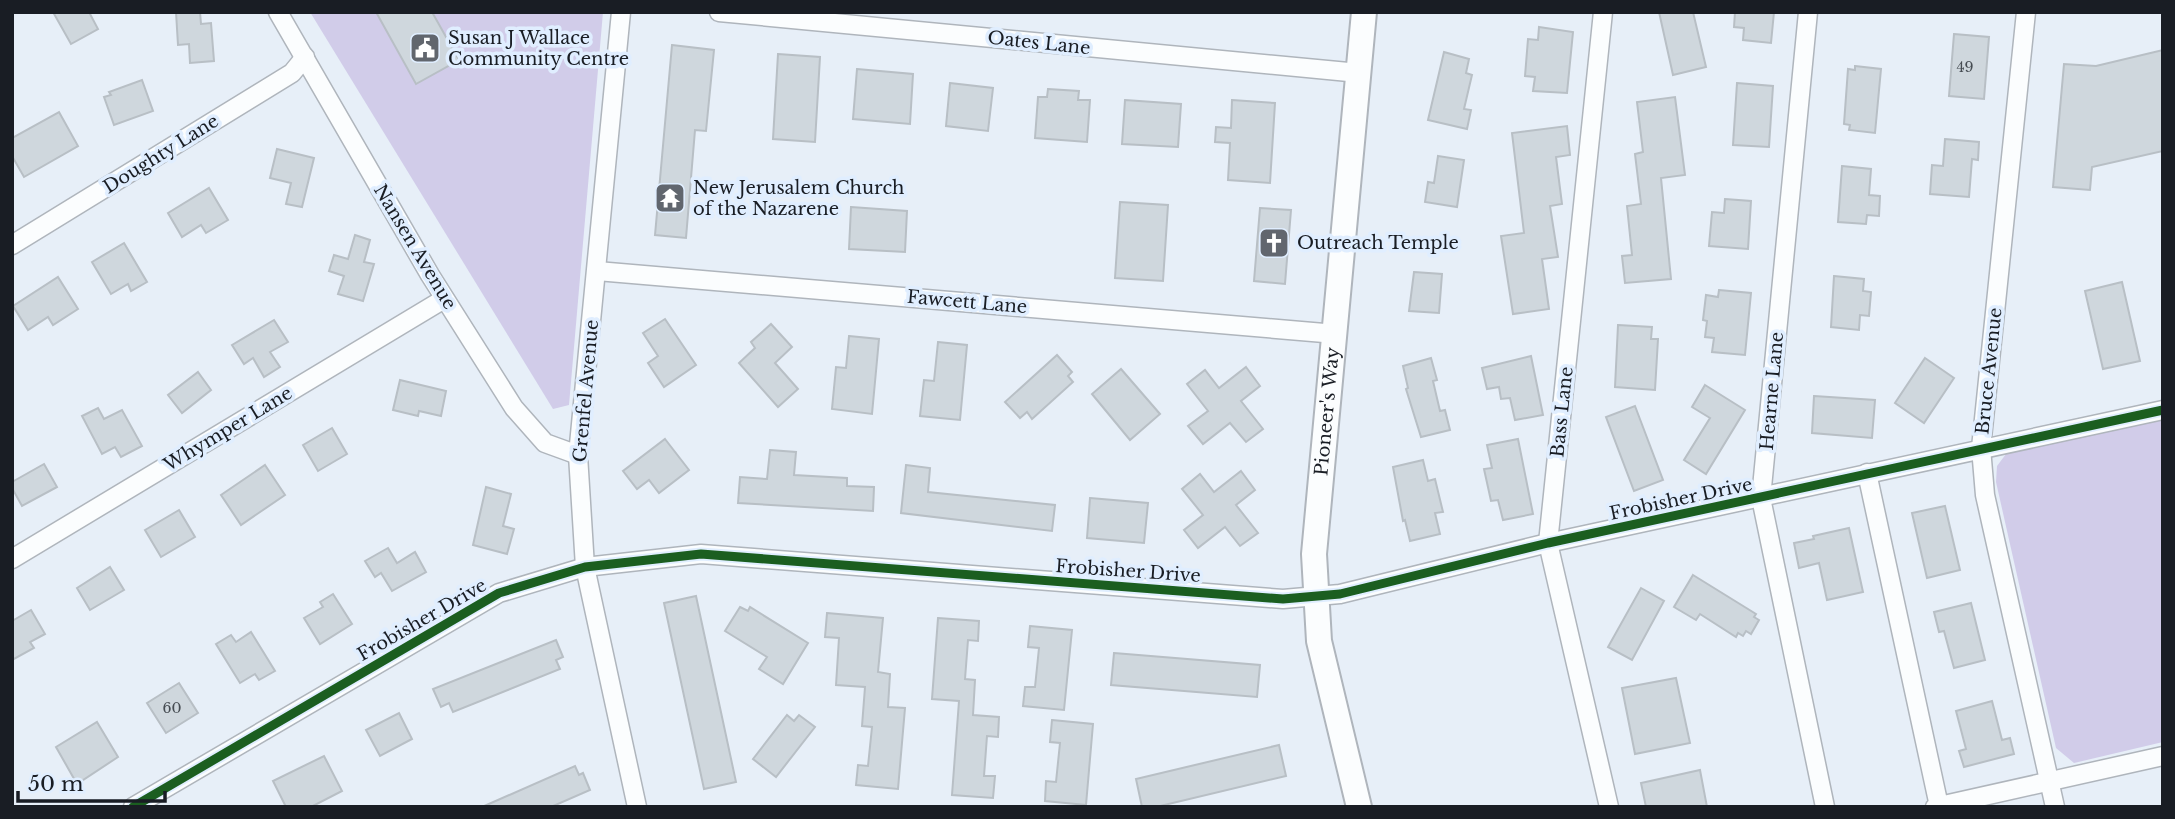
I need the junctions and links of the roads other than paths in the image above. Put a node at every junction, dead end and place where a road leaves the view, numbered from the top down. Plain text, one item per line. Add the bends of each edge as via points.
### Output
1 (278, 12) edge
2 (621, 12) edge
3 (719, 12) edge
4 (1364, 12) edge
5 (1603, 12) edge
6 (1808, 12) edge
7 (2026, 12) edge
8 (305, 57) junction
9 (1359, 74) junction
10 (12, 245) edge
11 (597, 271) junction
12 (444, 299) junction
13 (1336, 334) junction
14 (2163, 410) edge
15 (1981, 448) junction
16 (578, 455) junction
17 (1867, 473) junction
18 (1762, 498) junction
19 (1548, 543) junction
20 (12, 559) edge
21 (585, 567) junction
22 (1317, 596) junction
23 (2163, 756) edge
24 (2050, 781) junction
25 (1937, 806) edge
26 (134, 807) edge
27 (637, 807) edge
28 (1359, 807) edge
29 (1609, 807) edge
30 (1825, 807) edge
31 (2055, 807) edge

1 - 8 street, Nansen Avenue
2 - 11 street, Grenfel Avenue
3 - 9 street, Oates Lane
4 - 9 main road, Pioneer's Way
5 - 19 street, Bass Lane
6 - 18 street, Hearne Lane
7 - 15 street, Bruce Avenue
8 - 10 street, Doughty Lane via 292,73
8 - 12 street, Nansen Avenue
9 - 13 main road, Pioneer's Way
11 - 13 street, Fawcett Lane
11 - 16 street, Grenfel Avenue
12 - 16 street, Nansen Avenue via 514,408 545,443
12 - 20 street, Whymper Lane
13 - 22 main road, Pioneer's Way via 1314,554
14 - 15 street, Frobisher Drive
15 - 17 street, Frobisher Drive
15 - 24 street, Bruce Avenue via 1985,495
16 - 21 street, Grenfel Avenue
17 - 18 street, Frobisher Drive
17 - 25 street
18 - 19 street, Frobisher Drive
18 - 30 street, Hearne Lane
19 - 22 street, Frobisher Drive
19 - 29 street, Bass Lane
21 - 22 street, Frobisher Drive via 701,554 1270,598
21 - 26 street, Frobisher Drive via 499,593
21 - 27 street, Grenfel Avenue
22 - 28 main road, Pioneer's Way via 1319,641
23 - 24 street
24 - 25 street
24 - 31 street, Bruce Avenue

